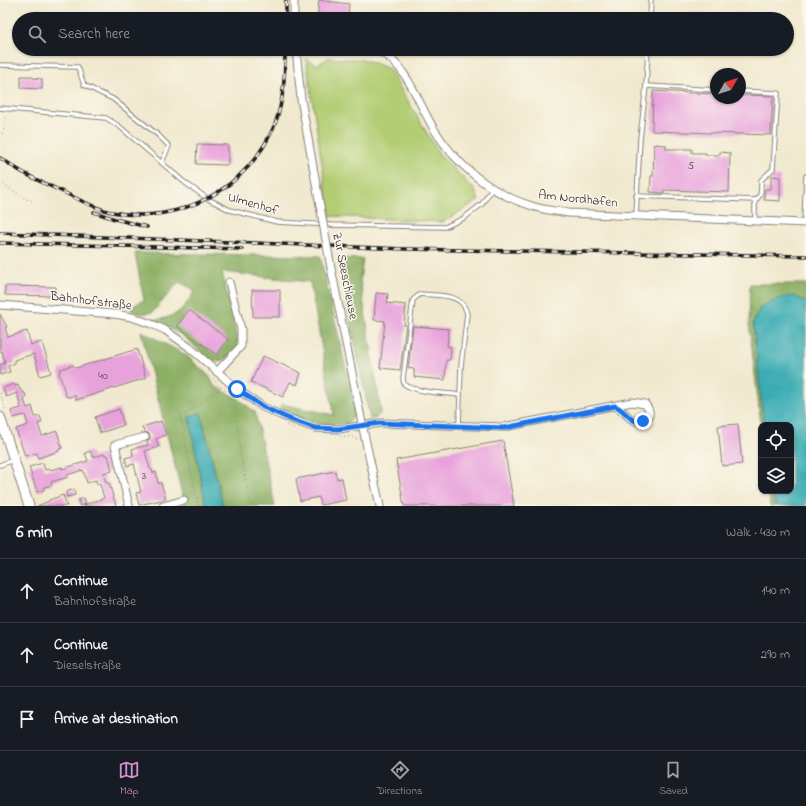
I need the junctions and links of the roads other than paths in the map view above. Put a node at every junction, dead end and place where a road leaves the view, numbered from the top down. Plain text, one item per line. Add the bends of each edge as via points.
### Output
1 (294, 0) edge
2 (651, 0) edge
3 (294, 12) edge
4 (650, 12) edge
5 (297, 56) edge
6 (386, 56) edge
7 (648, 56) edge
8 (0, 65) edge
9 (646, 86) junction
10 (710, 90) edge
11 (746, 91) edge
12 (0, 108) edge
13 (162, 162) junction
14 (806, 176) edge
15 (492, 189) junction
16 (636, 196) junction
17 (755, 200) junction
18 (636, 217) junction
19 (755, 222) junction
20 (805, 223) edge
21 (229, 282) dead end
22 (0, 305) edge
23 (215, 374) junction
24 (460, 394) junction
25 (615, 406) dead end
26 (0, 417) edge
27 (362, 426) junction
28 (459, 426) junction
29 (145, 437) dead end
30 (14, 460) junction
31 (0, 465) edge
32 (184, 500) dead end
33 (29, 506) edge
34 (129, 506) edge
35 (163, 506) edge
36 (380, 506) edge

1 - 3 street
2 - 4 lane
5 - 27 street, Zur Seeschleuse, bridge via 301,99
6 - 15 street, Am Nordhafen via 393,60 407,79 434,130 447,148 465,168
7 - 9 lane
8 - 13 lane via 78,67 84,85 112,99 169,146
9 - 10 lane
9 - 16 lane
11 - 17 lane via 778,93 773,169 761,180 760,196
12 - 13 lane, Ulmenhof via 106,118
13 - 15 lane, Ulmenhof via 208,199 230,210 277,222 445,227 464,218 482,204
14 - 20 lane
15 - 18 street, Am Nordhafen via 512,200 533,207 568,213
16 - 17 lane
16 - 18 lane
17 - 19 lane
18 - 19 street, Am Nordhafen
19 - 20 street, Am Nordhafen
21 - 23 street via 241,329 242,346
22 - 23 street, Bahnhofstraße via 114,314 154,325 179,339
23 - 27 street, Bahnhofstraße via 263,407 292,420 315,428
24 - 24 lane via 466,308 460,301 451,297 420,294 413,300 404,384 419,390
24 - 28 lane
25 - 28 street, Bahnhofstraße via 504,428
26 - 30 street
27 - 28 street, Bahnhofstraße via 380,423
27 - 36 street, Zur Seeschleuse
29 - 34 street via 115,445
30 - 31 lane
30 - 33 street
32 - 35 street

